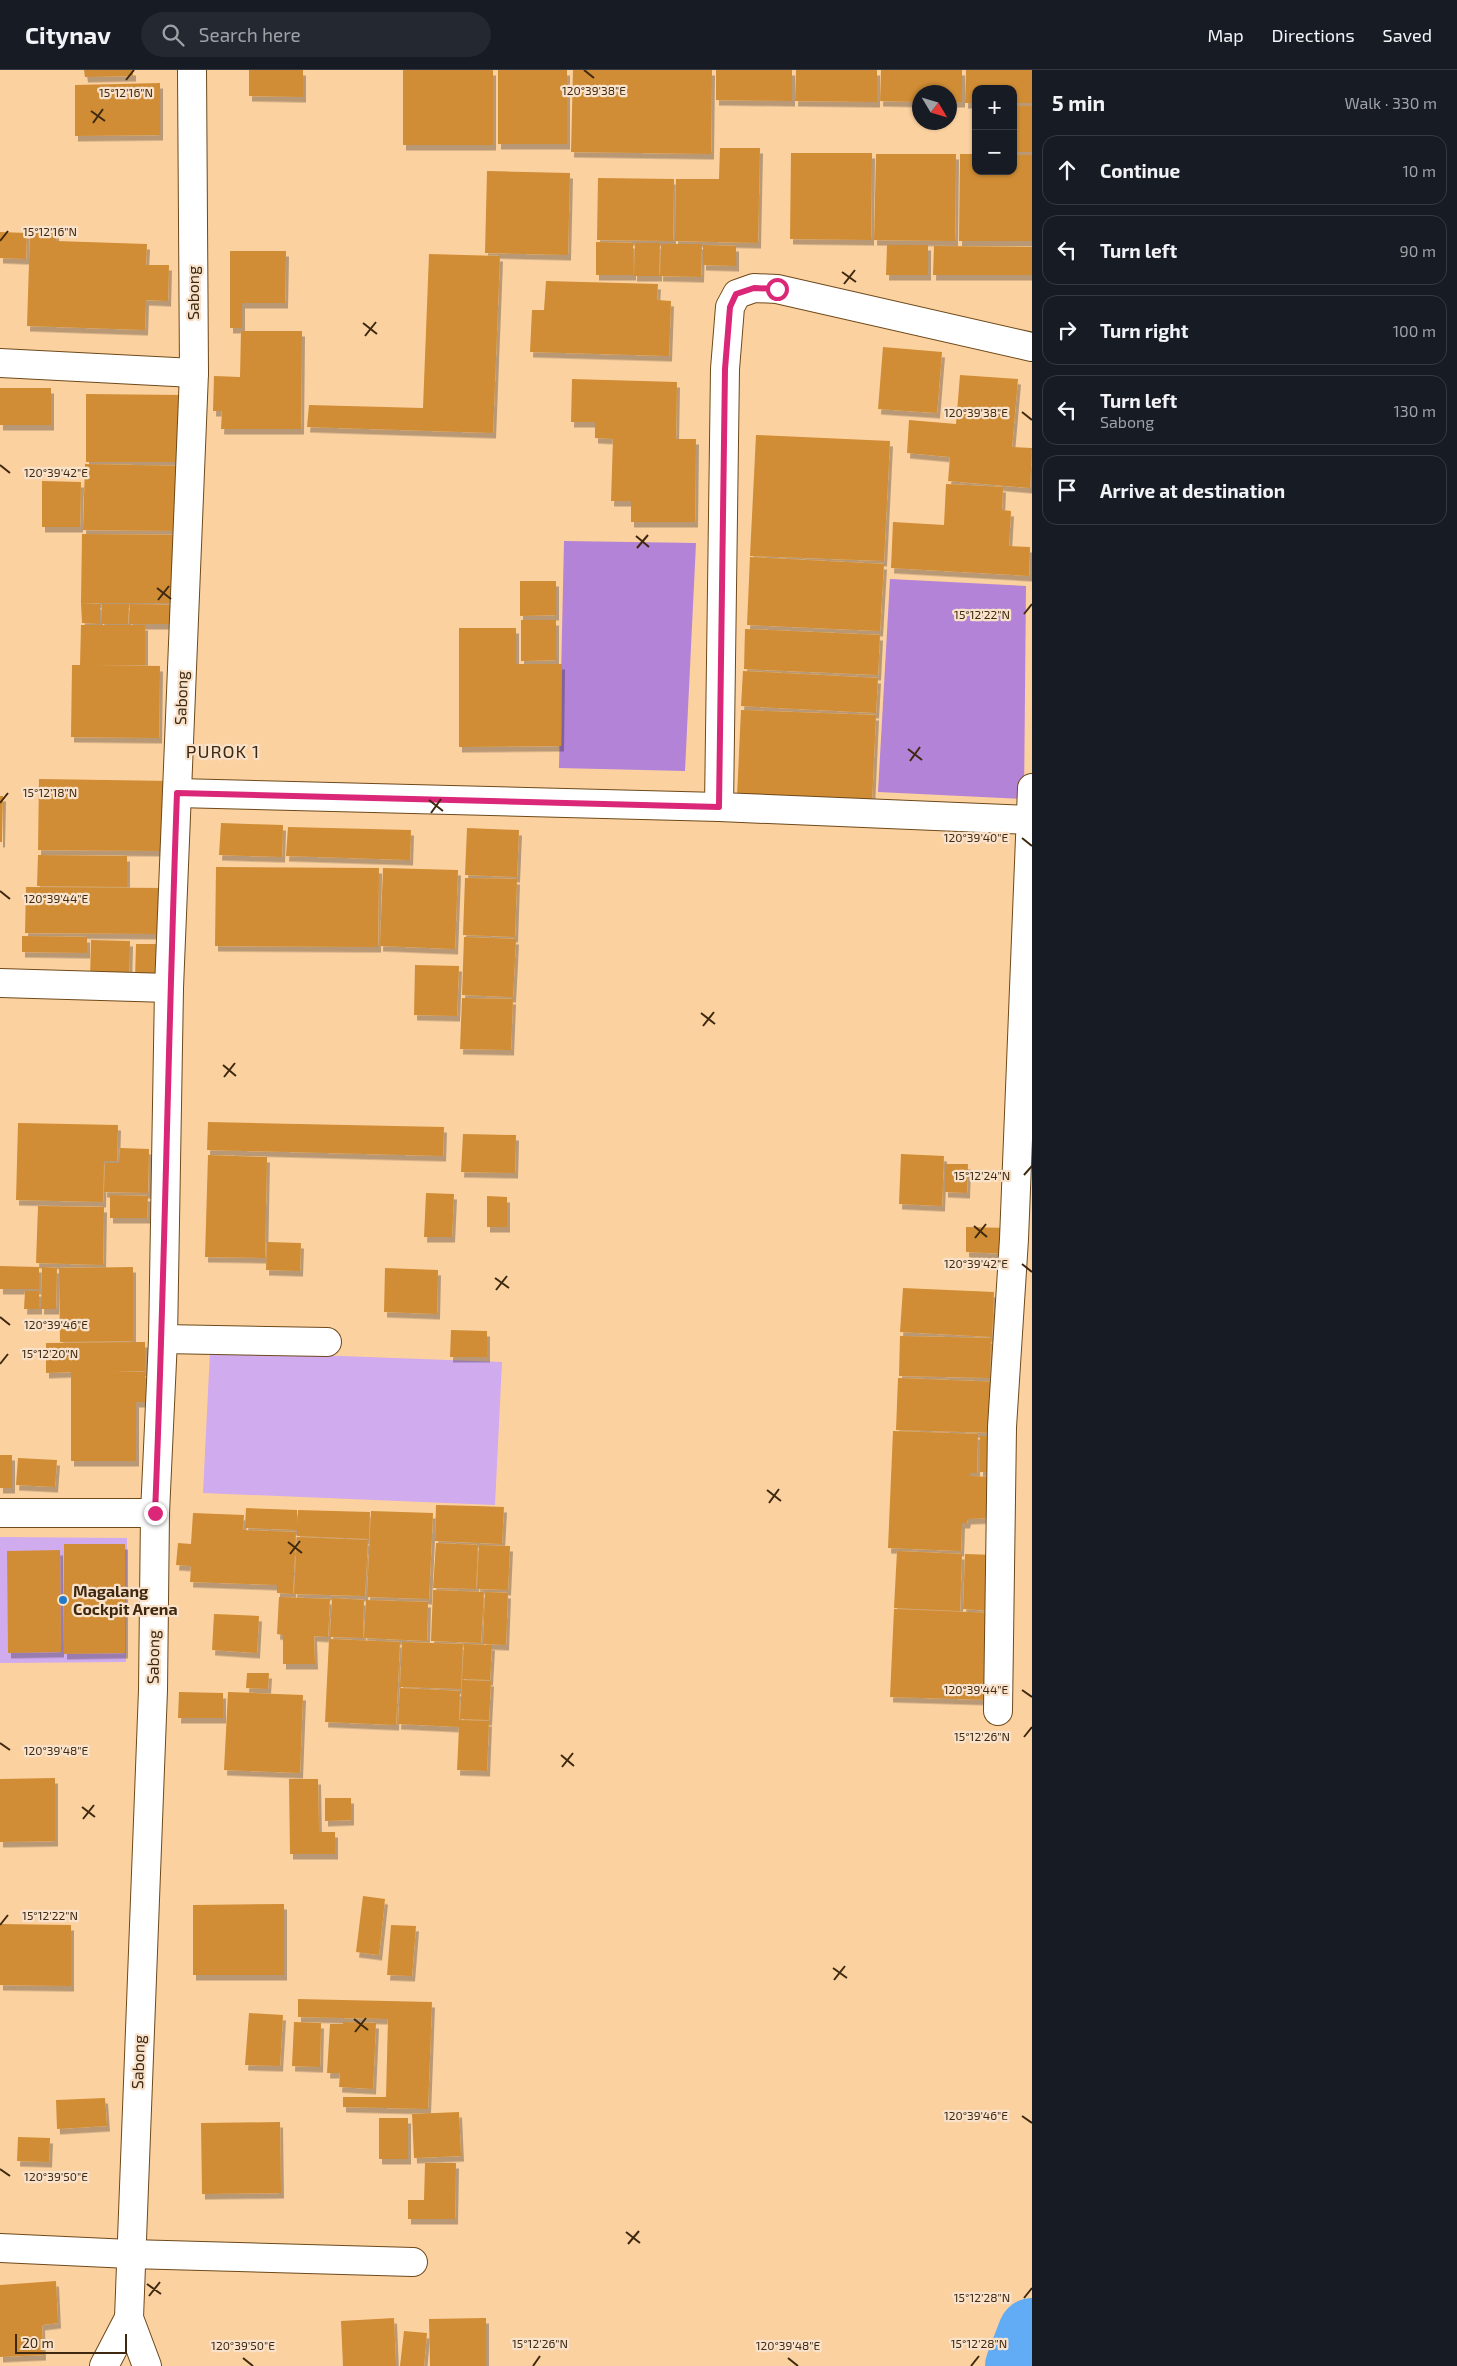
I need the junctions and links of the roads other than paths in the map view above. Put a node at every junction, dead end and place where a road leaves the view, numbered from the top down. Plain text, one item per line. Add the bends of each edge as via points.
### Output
1 (192, 70) edge
2 (1032, 347) edge
3 (0, 363) edge
4 (194, 372) junction
5 (1032, 788) edge
6 (177, 793) junction
7 (719, 807) junction
8 (1032, 820) edge
9 (0, 983) edge
10 (169, 988) junction
11 (163, 1339) junction
12 (328, 1342) dead end
13 (0, 1513) edge
14 (155, 1513) junction
15 (998, 1711) dead end
16 (0, 2248) edge
17 (130, 2254) junction
18 (413, 2262) dead end
19 (129, 2318) junction
20 (104, 2366) edge
21 (147, 2366) edge

1 - 4 street, Sabong
2 - 7 street via 777,289 754,288 736,294 730,307 725,369
3 - 4 street
4 - 6 street, Sabong
5 - 8 street
6 - 7 street
6 - 10 street, Sabong
7 - 8 street
8 - 15 street via 1014,1239 1002,1427
9 - 10 street
10 - 11 street, Sabong
11 - 12 street
11 - 14 street, Sabong
13 - 14 street
14 - 17 street, Sabong via 153,1690
16 - 17 street
17 - 18 street
17 - 19 street, Sabong
19 - 20 street
19 - 21 street

